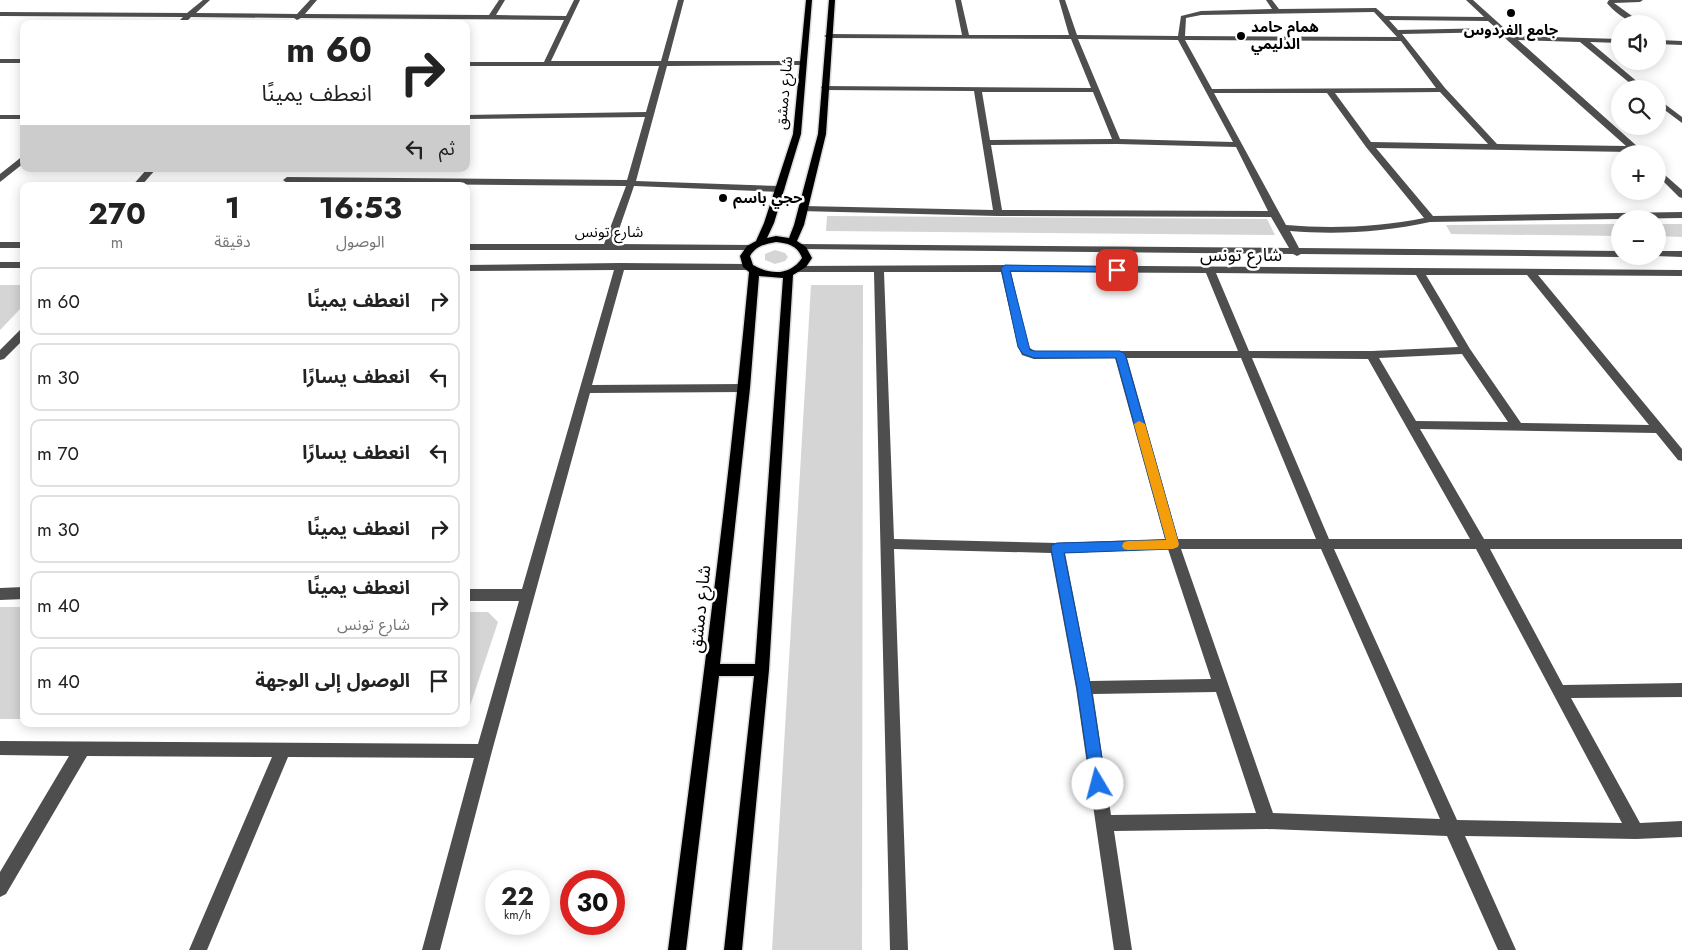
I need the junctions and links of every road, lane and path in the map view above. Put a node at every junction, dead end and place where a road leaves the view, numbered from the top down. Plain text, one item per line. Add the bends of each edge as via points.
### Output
1 (207, 0) edge
2 (314, 0) edge
3 (502, 0) edge
4 (577, 0) edge
5 (681, 0) edge
6 (809, 0) edge
7 (832, 0) edge
8 (958, 0) edge
9 (1062, 0) edge
10 (1269, 0) edge
11 (1367, 0) edge
12 (1469, 0) edge
13 (1640, 0) edge
14 (1376, 10) junction
15 (1278, 11) junction
16 (0, 14) edge
17 (190, 15) junction
18 (300, 15) junction
19 (1626, 15) edge
20 (490, 17) junction
21 (569, 18) junction
22 (1384, 18) junction
23 (1489, 18) junction
24 (184, 20) edge
25 (295, 20) edge
26 (1502, 30) junction
27 (828, 36) junction
28 (1400, 36) junction
29 (966, 38) junction
30 (1074, 38) junction
31 (1510, 38) junction
32 (1181, 39) junction
33 (1581, 39) junction
34 (1611, 41) edge
35 (1666, 41) edge
36 (1666, 43) edge
37 (1669, 43) junction
38 (1682, 43) edge
39 (0, 61) edge
40 (20, 61) edge
41 (664, 62) junction
42 (547, 63) junction
43 (802, 63) junction
44 (470, 64) edge
45 (1631, 80) edge
46 (825, 88) junction
47 (978, 90) junction
48 (1096, 90) junction
49 (1330, 90) junction
50 (1442, 90) junction
51 (1209, 91) junction
52 (1666, 108) edge
53 (650, 114) junction
54 (0, 117) edge
55 (20, 117) edge
56 (470, 117) edge
57 (1682, 121) edge
58 (1117, 141) junction
59 (987, 143) junction
60 (1239, 145) junction
61 (1369, 145) junction
62 (1629, 145) edge
63 (1494, 146) junction
64 (1611, 151) edge
65 (20, 162) edge
66 (149, 172) edge
67 (400, 172) edge
68 (0, 179) edge
69 (1666, 180) edge
70 (395, 181) junction
71 (140, 182) edge
72 (340, 182) edge
73 (631, 183) junction
74 (780, 189) junction
75 (1682, 195) edge
76 (803, 209) junction
77 (998, 213) junction
78 (1274, 214) junction
79 (1682, 215) edge
80 (1430, 218) junction
81 (1284, 228) junction
82 (792, 242) junction
83 (756, 244) junction
84 (0, 245) edge
85 (20, 245) edge
86 (608, 247) junction
87 (802, 247) junction
88 (470, 248) edge
89 (1296, 252) junction
90 (1611, 254) edge
91 (1666, 254) edge
92 (1682, 254) edge
93 (0, 265) edge
94 (20, 266) edge
95 (620, 266) junction
96 (470, 268) edge
97 (1005, 268) junction
98 (751, 269) junction
99 (879, 269) junction
100 (794, 271) junction
101 (1210, 271) junction
102 (1419, 272) junction
103 (1530, 272) junction
104 (1680, 275) edge
105 (20, 336) edge
106 (1465, 350) junction
107 (1120, 354) junction
108 (1245, 354) junction
109 (1372, 354) junction
110 (0, 356) edge
111 (744, 388) junction
112 (587, 389) junction
113 (1412, 425) junction
114 (1516, 426) junction
115 (1659, 429) junction
116 (1678, 447) edge
117 (1682, 457) edge
118 (888, 544) junction
119 (1173, 544) junction
120 (1325, 544) junction
121 (1480, 544) junction
122 (1682, 544) edge
123 (1057, 548) junction
124 (20, 593) edge
125 (0, 594) edge
126 (470, 595) edge
127 (528, 595) junction
128 (712, 670) junction
129 (762, 670) junction
130 (1221, 685) junction
131 (1084, 688) junction
132 (1682, 690) edge
133 (1559, 692) junction
134 (0, 748) edge
135 (82, 749) junction
136 (283, 750) junction
137 (484, 751) junction
138 (1267, 821) junction
139 (1104, 823) junction
140 (1452, 828) junction
141 (1682, 829) edge
142 (1636, 831) junction
143 (0, 888) edge
144 (198, 950) edge
145 (431, 950) edge
146 (677, 950) edge
147 (733, 950) edge
148 (899, 950) edge
149 (1123, 950) edge
150 (1507, 950) edge

1 - 17 street
2 - 18 street
3 - 20 street
4 - 21 street
5 - 41 street
6 - 43 main road, شارع دمشق
7 - 27 main road
8 - 29 street
9 - 30 street
10 - 15 street
11 - 14 street
12 - 23 street
13 - 19 street via 1613,0 1610,3
14 - 15 street
14 - 22 street
15 - 32 street via 1190,14 1183,17
16 - 17 street
17 - 18 street
17 - 24 street
18 - 20 street
18 - 25 street
20 - 21 street
21 - 42 street
22 - 23 street
22 - 28 street
23 - 26 street
26 - 28 street
26 - 31 street
27 - 29 street
27 - 46 main road
28 - 32 street
28 - 50 street
29 - 30 street
30 - 32 street
30 - 48 street
31 - 33 street
31 - 62 street
32 - 51 street
33 - 34 street
33 - 45 street
35 - 37 street
36 - 37 street
37 - 38 street
39 - 40 street
41 - 42 street
41 - 43 street
41 - 53 street
42 - 44 street
43 - 74 main road, شارع دمشق via 797,134
46 - 47 street
46 - 76 main road via 819,153
47 - 48 street
47 - 59 street
48 - 58 street
49 - 50 street
49 - 51 street
49 - 61 street
50 - 63 street
51 - 60 street
52 - 57 street
53 - 56 street
53 - 73 street
54 - 55 street
58 - 59 street
58 - 60 street
59 - 77 street
60 - 78 street
61 - 63 street
61 - 80 street
63 - 64 street
65 - 68 street
66 - 71 street
67 - 70 street
69 - 75 street
70 - 72 street
70 - 73 street
73 - 74 street
73 - 86 street
74 - 83 main road, شارع دمشق via 769,223
76 - 77 street
76 - 82 main road
77 - 78 street
78 - 81 street
79 - 80 street
80 - 81 street via 1394,226
81 - 89 street
82 - 83 main road via 776,239
82 - 87 main road
83 - 86 street, شارع تونس
83 - 98 main road, شارع دمشق via 745,256
84 - 85 street
86 - 88 street, شارع تونس
87 - 89 street, شارع تونس
87 - 100 main road via 807,258
89 - 90 street, شارع تونس
91 - 92 street
93 - 94 street
95 - 96 street, شارع تونس
95 - 98 street, شارع تونس
95 - 112 street
97 - 99 street, شارع تونس
97 - 101 street, شارع تونس
97 - 107 street via 1026,352 1034,355
98 - 100 main road via 771,275
98 - 111 main road, شارع دمشق
99 - 100 street, شارع تونس
99 - 118 street
100 - 129 main road
101 - 102 street, شارع تونس
101 - 108 street
102 - 103 street, شارع تونس
102 - 106 street
103 - 104 street, شارع تونس
103 - 115 street
105 - 110 street
106 - 109 street
106 - 114 street
107 - 108 street
107 - 119 street
108 - 109 street
108 - 120 street
109 - 113 street
111 - 112 street
111 - 128 main road, شارع دمشق
112 - 127 street
113 - 114 street
113 - 121 street
114 - 115 street
115 - 116 street
116 - 117 street
118 - 123 street
118 - 148 street
119 - 120 street
119 - 123 street
119 - 130 street
120 - 121 street
120 - 140 street
121 - 122 street
121 - 133 street
123 - 131 street
124 - 125 street
126 - 127 street
127 - 137 street
128 - 129 main road
128 - 146 main road, شارع دمشق
129 - 147 main road
130 - 131 street
130 - 138 street
131 - 139 street
132 - 133 street
133 - 142 street
134 - 135 street
135 - 136 street
135 - 143 street
136 - 137 street
136 - 144 street
137 - 145 street
138 - 139 street
138 - 140 street
139 - 149 street
140 - 142 street
140 - 150 street
141 - 142 street

